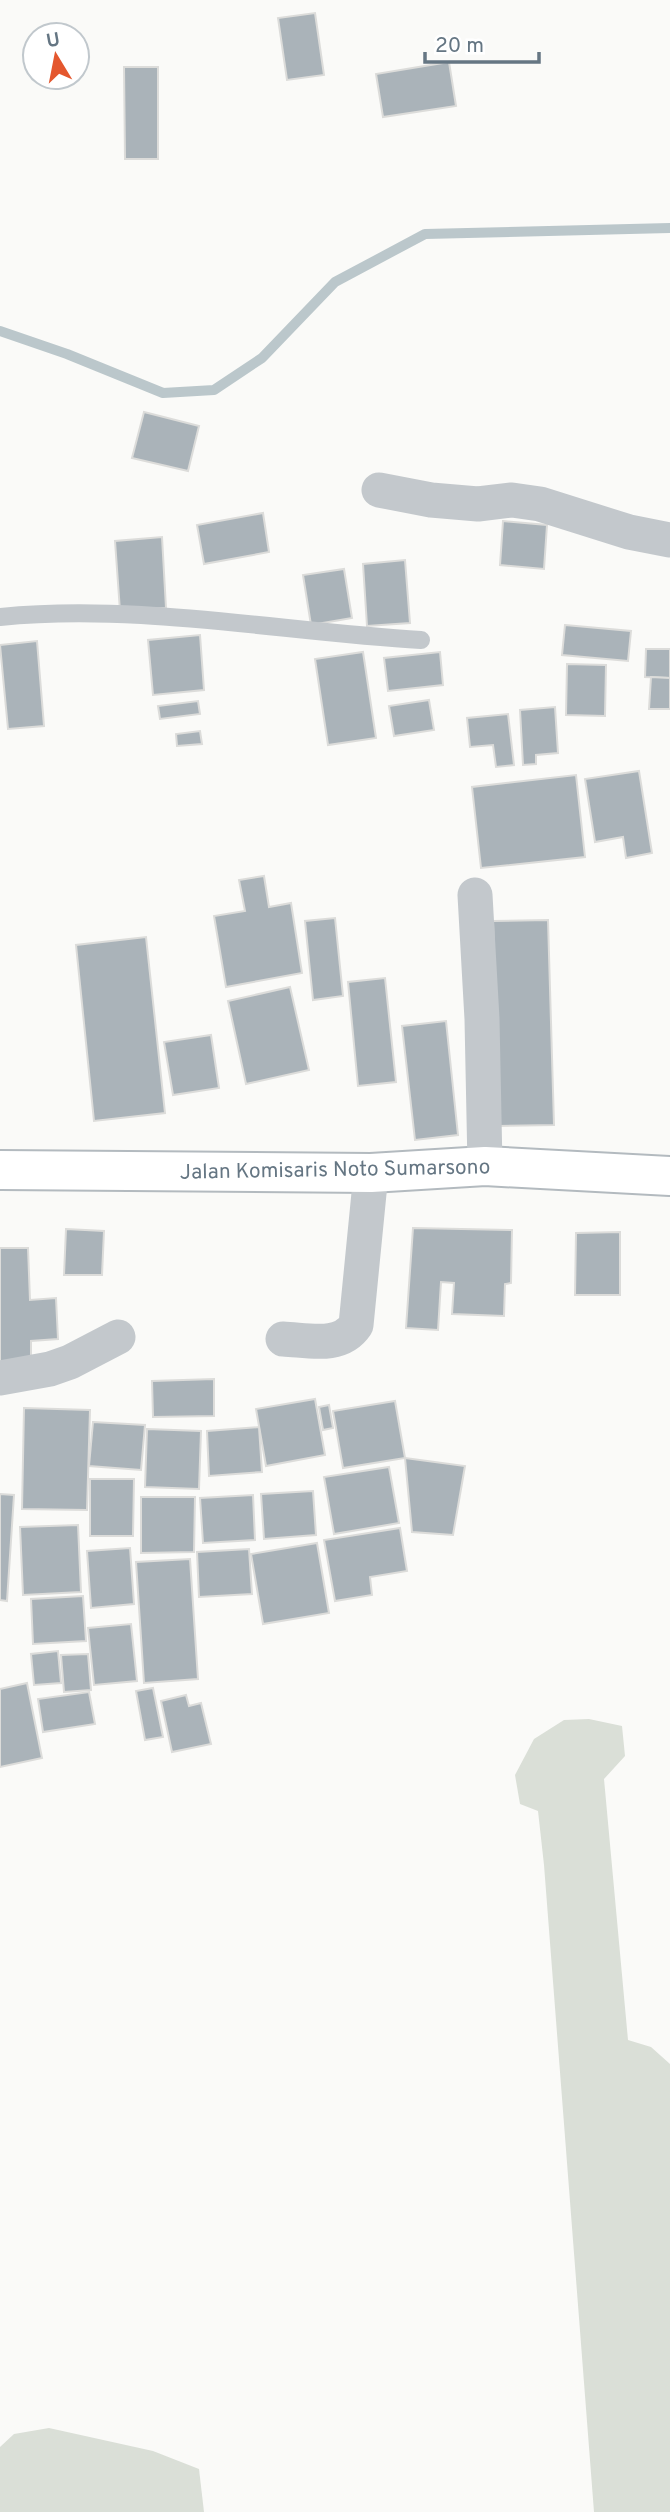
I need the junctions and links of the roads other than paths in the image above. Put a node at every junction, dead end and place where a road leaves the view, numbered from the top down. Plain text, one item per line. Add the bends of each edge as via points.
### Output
1 (379, 490) dead end
2 (670, 540) edge
3 (0, 617) edge
4 (421, 640) dead end
5 (475, 895) dead end
6 (485, 1166) junction
7 (0, 1170) edge
8 (371, 1173) junction
9 (670, 1176) edge
10 (118, 1337) dead end
11 (283, 1339) dead end
12 (0, 1378) edge

1 - 2 street via 431,500 540,504
3 - 4 lane via 93,614
5 - 6 street
6 - 8 street, Jalan Komisaris Noto Sumarsono
6 - 9 street, Jalan Komisaris Noto Sumarsono
7 - 8 street, Jalan Komisaris Noto Sumarsono
8 - 11 street via 356,1325 350,1334 333,1341
10 - 12 street via 50,1369

